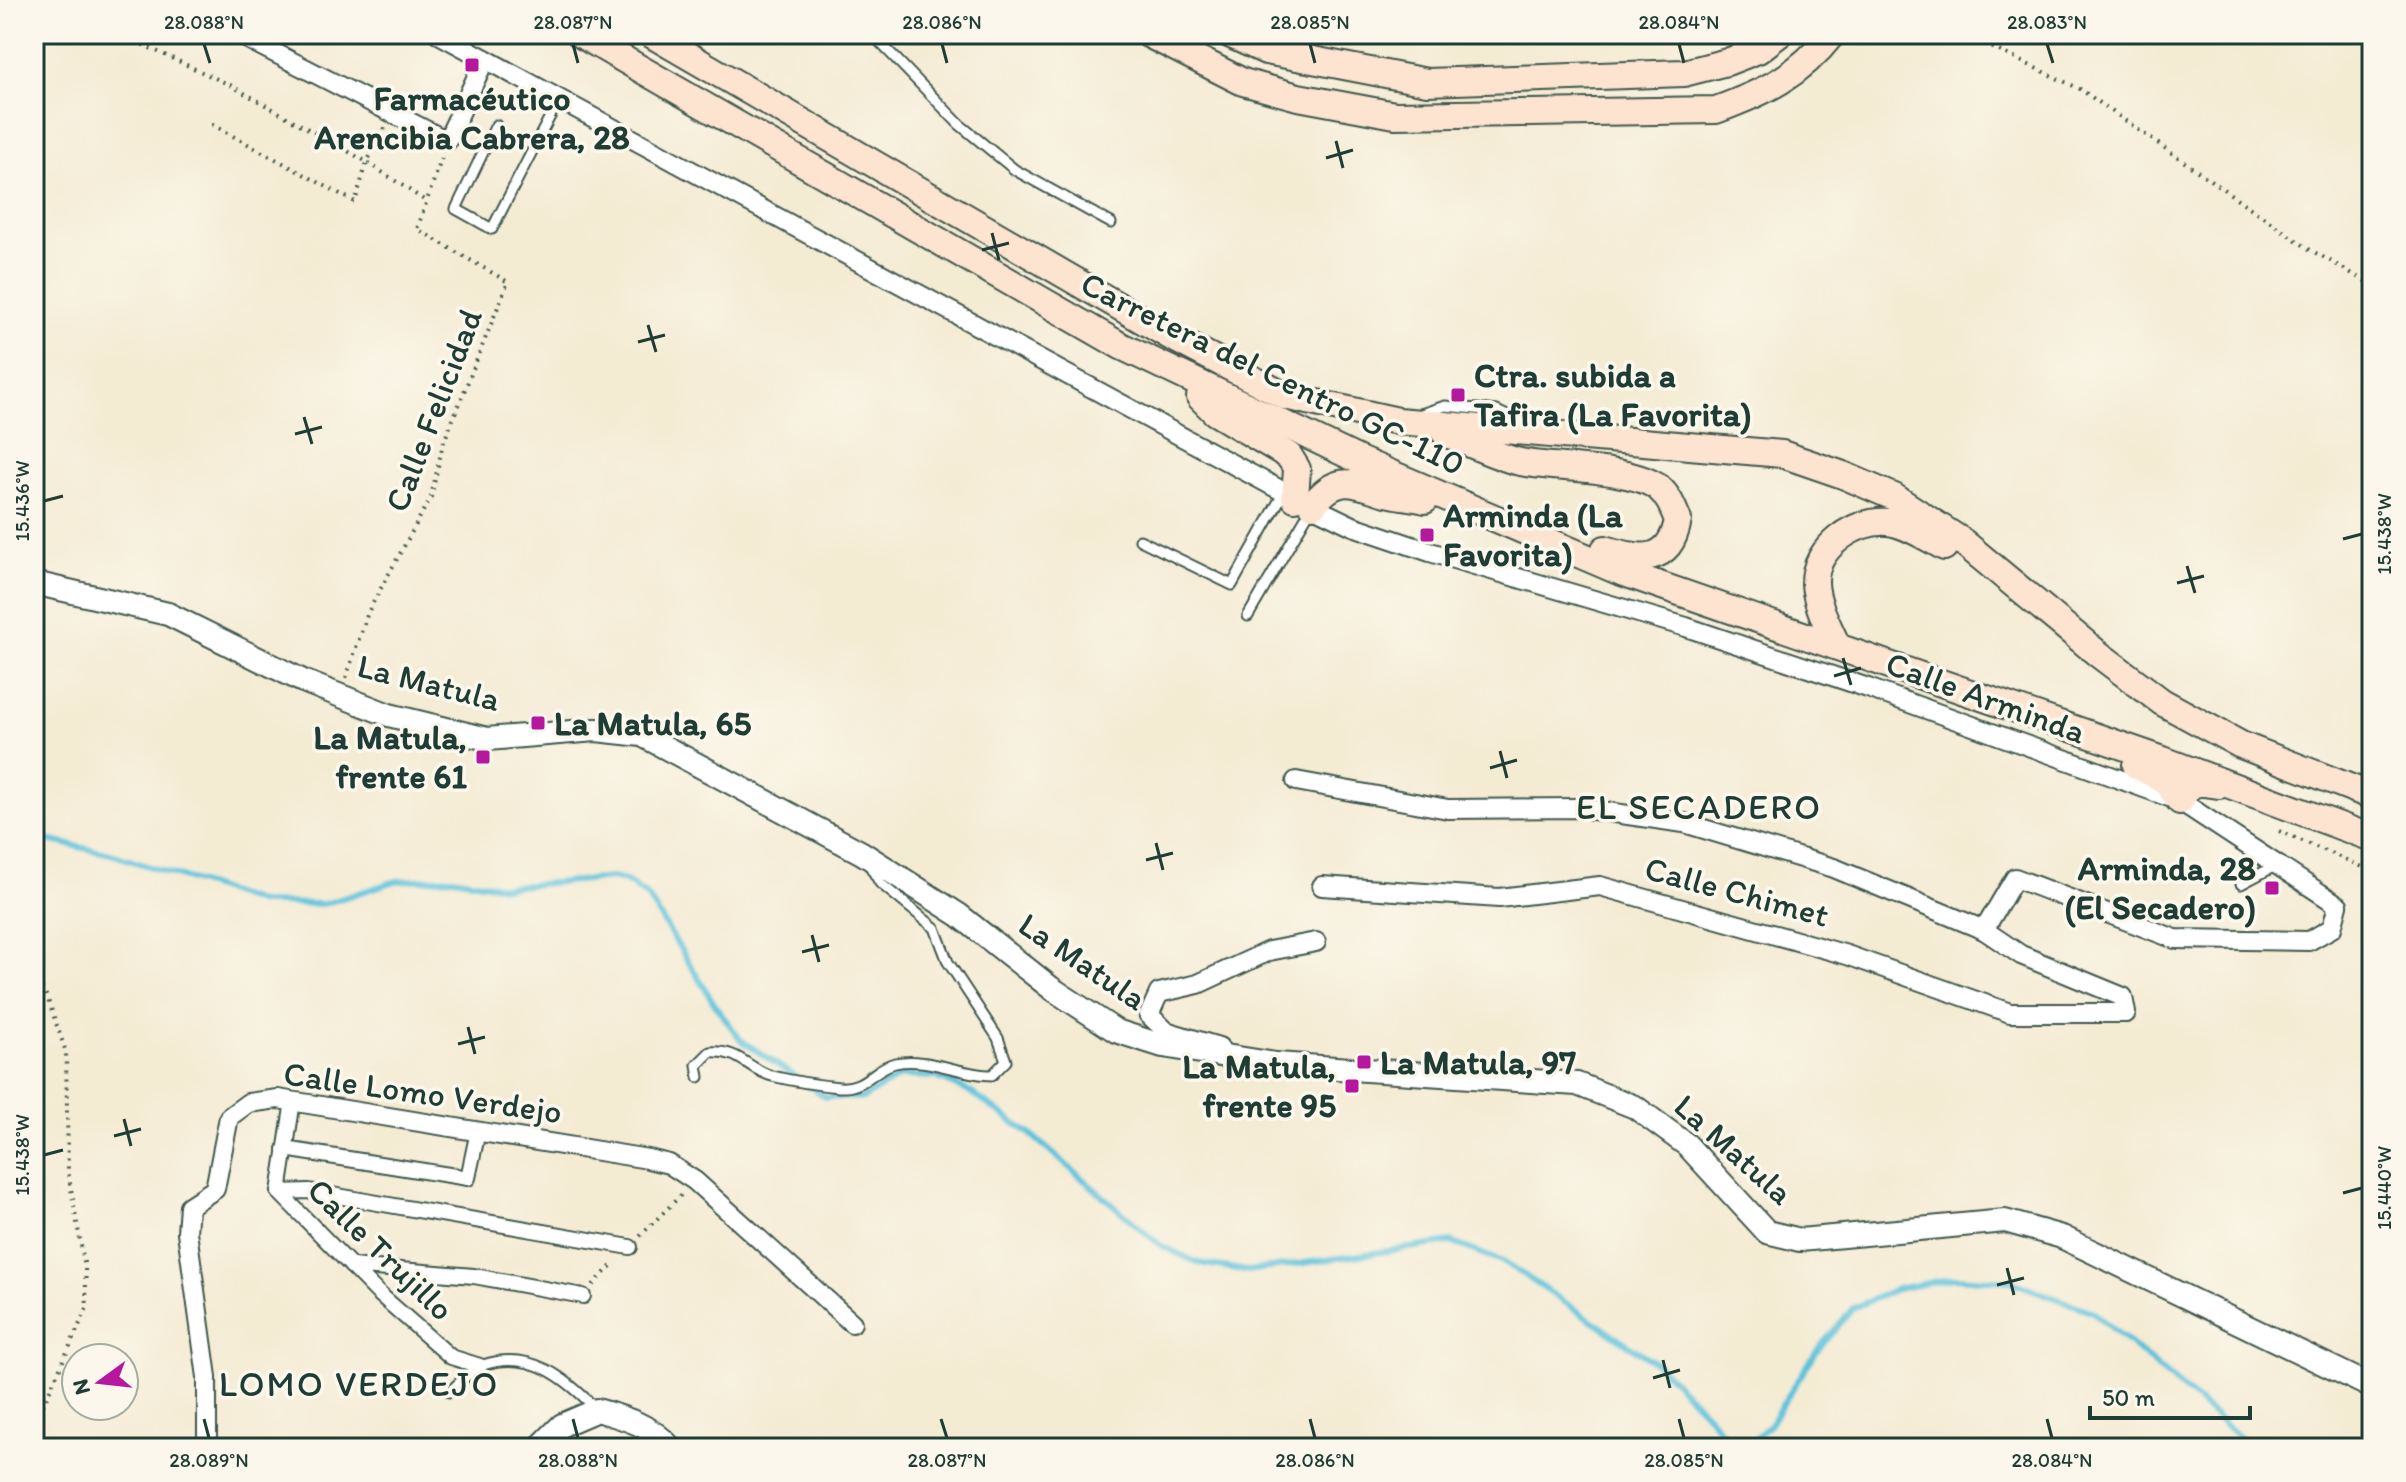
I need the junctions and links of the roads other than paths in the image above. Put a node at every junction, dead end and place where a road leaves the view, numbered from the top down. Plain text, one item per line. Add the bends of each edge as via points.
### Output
1 (238, 34) edge
2 (439, 34) edge
3 (580, 34) edge
4 (651, 34) edge
5 (669, 34) edge
6 (872, 34) edge
7 (1148, 34) edge
8 (1229, 34) edge
9 (1779, 34) edge
10 (1832, 34) edge
11 (688, 56) junction
12 (485, 59) junction
13 (559, 99) junction
14 (496, 125) dead end
15 (1111, 223) dead end
16 (1181, 377) junction
17 (1409, 422) junction
18 (1297, 498) junction
19 (1465, 506) junction
20 (1140, 540) dead end
21 (34, 583) edge
22 (2014, 585) junction
23 (1248, 616) dead end
24 (1837, 646) junction
25 (1910, 673) junction
26 (1296, 781) dead end
27 (2234, 786) junction
28 (2372, 796) edge
29 (2180, 801) junction
30 (2372, 838) edge
31 (862, 853) junction
32 (2277, 865) junction
33 (2241, 884) dead end
34 (1322, 886) dead end
35 (1984, 930) junction
36 (1316, 942) dead end
37 (1276, 1064) junction
38 (699, 1077) dead end
39 (293, 1101) junction
40 (478, 1131) junction
41 (285, 1149) junction
42 (279, 1192) junction
43 (630, 1247) dead end
44 (351, 1266) junction
45 (583, 1296) dead end
46 (852, 1323) dead end
47 (480, 1366) junction
48 (2372, 1387) edge
49 (449, 1392) dead end
50 (597, 1410) junction
51 (207, 1448) edge
52 (539, 1448) edge
53 (671, 1448) edge

1 - 12 street via 447,141
2 - 12 street, Calle Arminda
3 - 16 main road, Carretera del Centro GC-110
4 - 11 main road, Carretera del Centro GC-110
5 - 11 lane
6 - 15 lane via 959,124 1015,170
7 - 10 main road via 1243,82 1395,115 1716,110 1793,74
8 - 9 main road via 1266,51 1427,82 1684,73 1758,50
11 - 17 main road, Carretera del Centro GC-110 via 1170,336 1285,396
12 - 13 street, Calle Arminda
13 - 14 lane via 492,229 456,209
13 - 18 street, Calle Arminda
16 - 18 main road via 1215,412 1289,456 1297,469
16 - 19 main road, Carretera del Centro GC-110
17 - 19 main road via 1520,462 1636,477 1658,487 1678,520 1670,544 1660,553 1636,558
17 - 22 main road via 1782,454 1894,497 1963,542
18 - 19 main road via 1352,482 1389,494
18 - 20 lane via 1232,585
18 - 23 lane
18 - 29 street, Calle Arminda via 1353,526 1792,662
19 - 24 main road, Carretera del Centro GC-110 via 1616,570
21 - 31 street, La Matula via 168,614 303,681 389,715 487,739 596,730 642,735
22 - 24 main road via 1922,535 1889,522 1870,524 1837,539 1821,557 1815,581
22 - 28 main road via 2162,702 2241,745
24 - 25 main road, Carretera del Centro GC-110
25 - 27 main road
25 - 29 main road via 2066,741 2146,768 2166,781
26 - 35 street via 1448,809 1579,808 1684,823 1834,868
27 - 29 main road via 2196,782
27 - 30 main road
29 - 32 street, Calle Arminda
31 - 37 street, La Matula via 959,915 1051,988 1116,1031 1163,1046
31 - 38 lane via 880,883 935,928 948,962 998,1038 1006,1061 992,1075 938,1064 894,1063 855,1087 839,1087 769,1075 727,1051 710,1052 697,1065
32 - 33 lane
32 - 35 street, Calle Arminda via 2338,905 2332,928 2309,941 2175,939 2015,878
34 - 35 street, Calle Chimet via 1499,898 1600,886 1847,955 2010,1013 2126,1013 2123,997 2021,955
36 - 37 street via 1269,951 1198,984 1159,993 1149,1015 1166,1031
37 - 48 street, La Matula via 1577,1084 1635,1107 1687,1145 1767,1232 1800,1240 2005,1221 2062,1237
39 - 40 street, Calle Lomo Verdejo
39 - 41 street, Calle Trujillo
39 - 51 street, Calle Lomo Verdejo via 248,1103 229,1117 215,1189 189,1206 187,1232 207,1377
40 - 41 street via 468,1178
40 - 46 street, Calle Lomo Verdejo via 669,1164 695,1181
41 - 42 street, Calle Trujillo
42 - 43 street via 309,1191
42 - 44 street, Calle Trujillo
44 - 45 street via 474,1276
44 - 47 street, Calle Trujillo via 451,1357
47 - 49 lane
47 - 50 lane, Calle Trujillo via 511,1360 540,1366 569,1381
50 - 52 street via 562,1425
50 - 53 street via 640,1423

